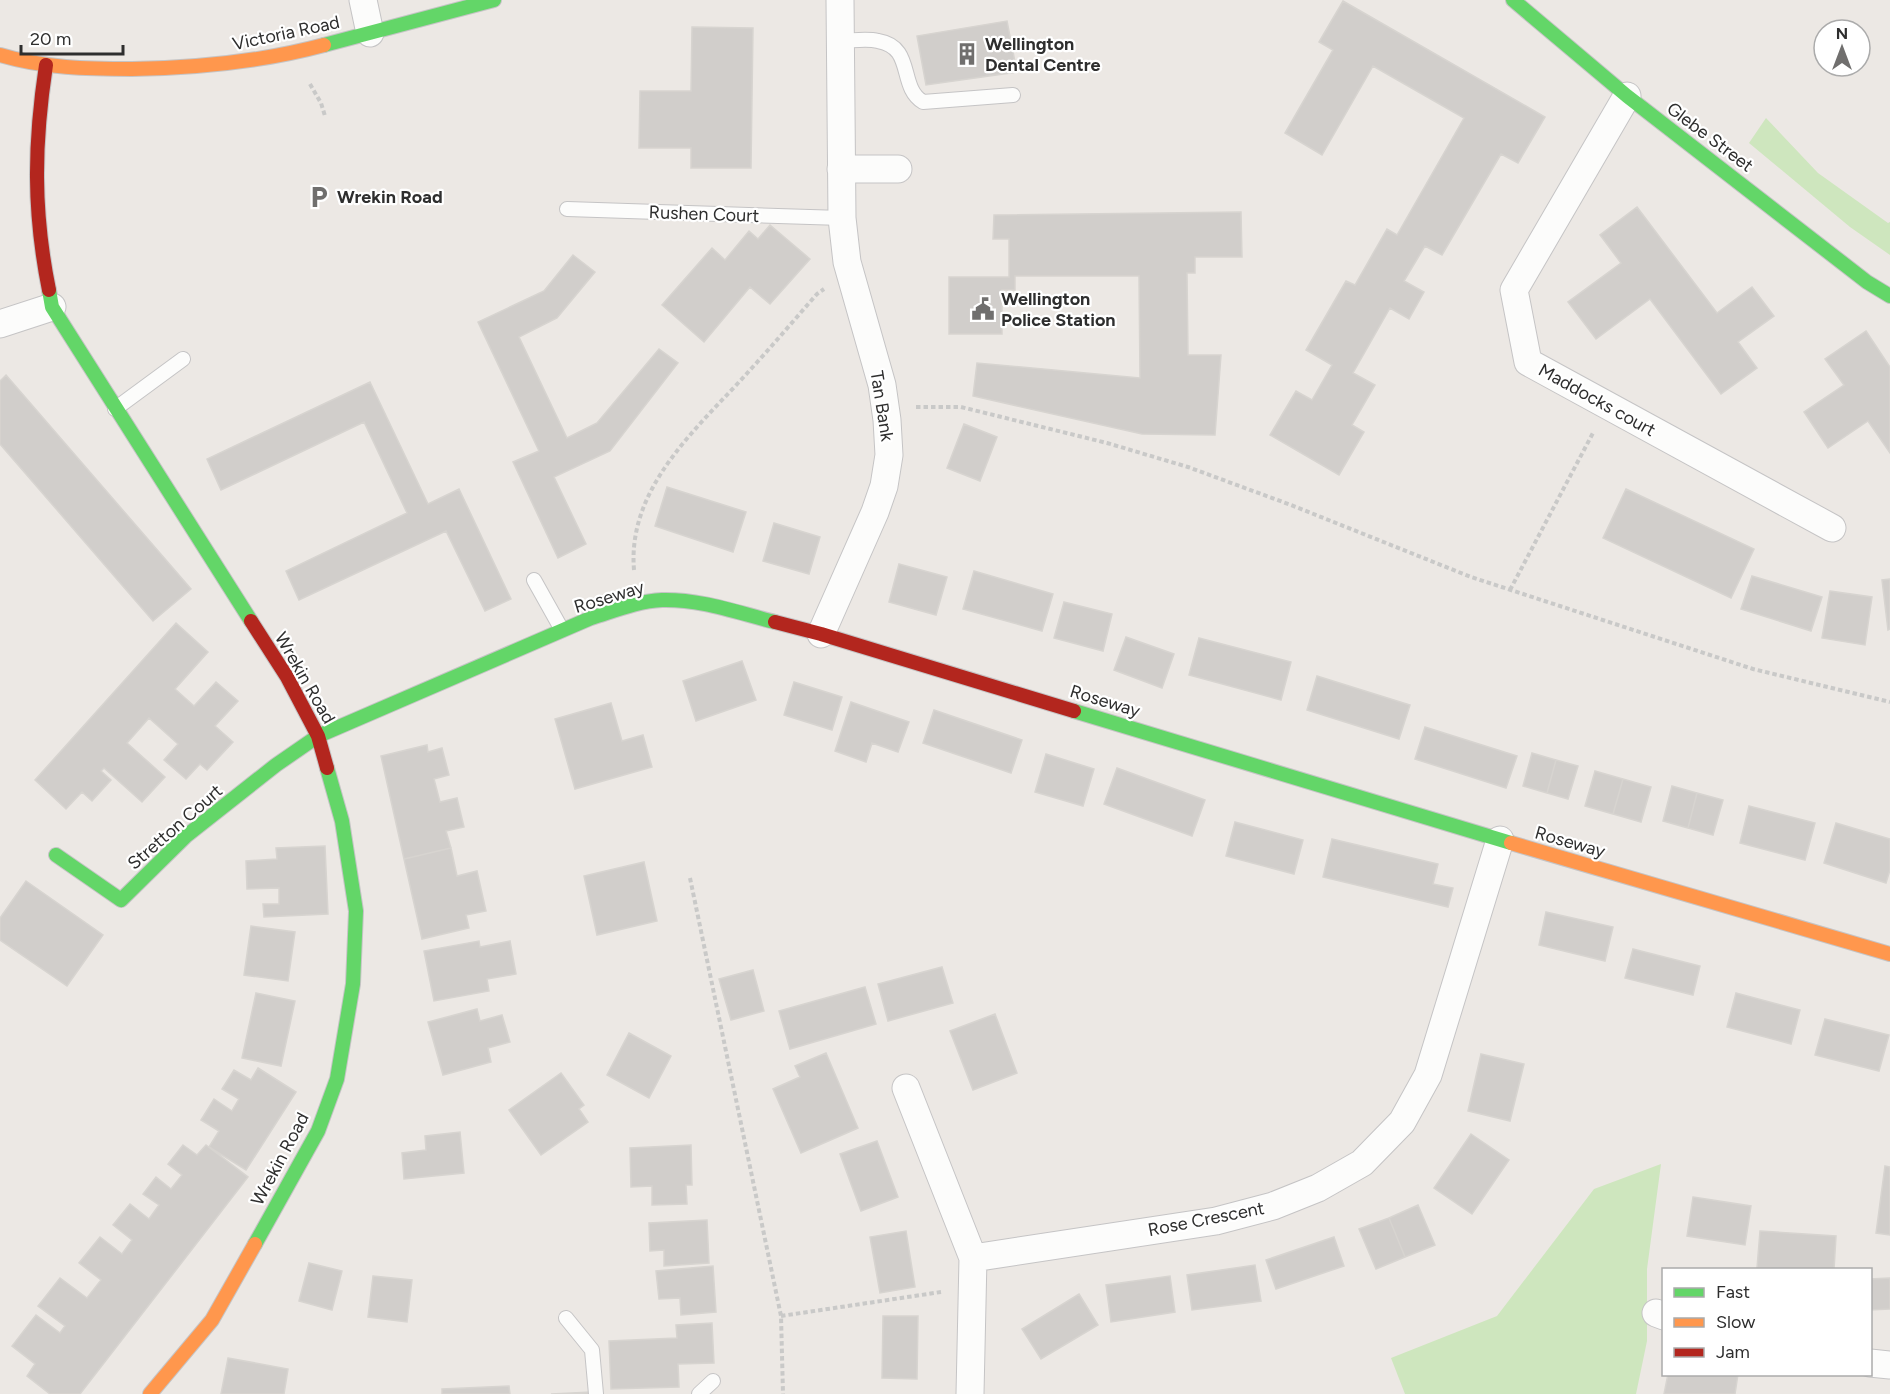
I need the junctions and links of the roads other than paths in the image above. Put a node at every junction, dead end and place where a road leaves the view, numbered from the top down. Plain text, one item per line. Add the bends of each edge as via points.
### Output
1 (363, 0) edge
2 (494, 0) edge
3 (1513, 0) edge
4 (840, 19) edge
5 (370, 33) junction
6 (0, 55) edge
7 (46, 65) junction
8 (1013, 95) dead end
9 (1627, 96) junction
10 (841, 169) junction
11 (898, 169) dead end
12 (567, 209) dead end
13 (842, 219) junction
14 (1890, 296) edge
15 (52, 307) junction
16 (0, 324) edge
17 (183, 358) dead end
18 (115, 409) junction
19 (1832, 528) dead end
20 (534, 580) dead end
21 (563, 632) junction
22 (821, 634) junction
23 (318, 736) junction
24 (1500, 840) junction
25 (56, 855) dead end
26 (1890, 954) edge
27 (906, 1088) dead end
28 (974, 1258) junction
29 (566, 1318) dead end
30 (1872, 1363) edge
31 (1890, 1365) edge
32 (713, 1381) dead end
33 (150, 1394) edge
34 (596, 1394) edge
35 (699, 1394) edge
36 (970, 1394) edge

1 - 5 street
2 - 5 street, Victoria Road
3 - 9 street, Glebe Street
4 - 8 lane via 895,47 913,95 923,102
4 - 10 street, Tan Bank
5 - 7 street, Victoria Road via 292,54 191,68 87,69
6 - 7 street
7 - 15 street, Wrekin Road via 36,185 40,246
9 - 14 street, Glebe Street
9 - 19 street, Maddocks court via 1514,290 1528,362
10 - 11 street
10 - 13 street, Tan Bank
12 - 13 lane, Rushen Court
13 - 22 street, Tan Bank via 849,270 882,384 889,455 884,486
15 - 16 street
15 - 18 street, Wrekin Road
17 - 18 lane
18 - 23 street, Wrekin Road via 287,677
20 - 21 lane
21 - 22 street, Roseway via 591,618 661,600 696,602
21 - 23 street, Roseway
22 - 24 street, Roseway
23 - 25 street, Stretton Court via 186,836 120,900
23 - 33 street, Wrekin Road via 342,821 356,911 353,984 337,1079 318,1131 212,1320
24 - 26 street, Roseway
24 - 28 street, Rose Crescent via 1428,1075 1402,1122 1362,1163 1318,1188 1273,1206 1216,1221
27 - 28 street
28 - 36 street
29 - 34 lane via 592,1350
30 - 31 street
32 - 35 lane

